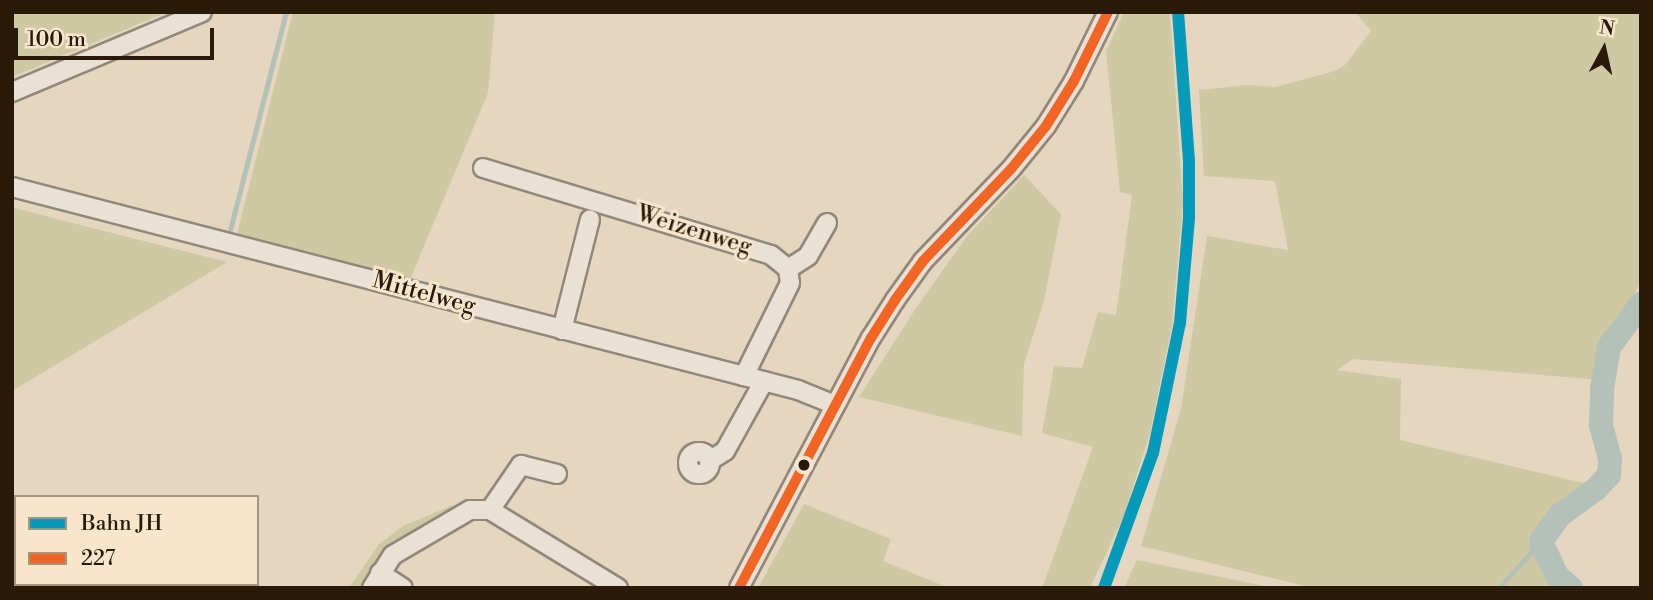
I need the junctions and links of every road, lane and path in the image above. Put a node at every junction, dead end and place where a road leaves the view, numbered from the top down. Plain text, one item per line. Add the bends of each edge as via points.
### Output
1 (202, 12) edge
2 (1108, 12) edge
3 (12, 92) edge
4 (483, 168) dead end
5 (12, 187) edge
6 (590, 219) dead end
7 (827, 223) dead end
8 (788, 269) junction
9 (562, 330) junction
10 (744, 376) junction
11 (764, 381) junction
12 (835, 405) junction
13 (709, 461) dead end
14 (557, 474) dead end
15 (490, 510) junction
16 (376, 581) edge
17 (403, 588) edge
18 (618, 588) edge
19 (739, 588) edge

1 - 3 street
2 - 12 street via 1046,126 923,261 871,338
4 - 8 street, Weizenweg via 771,255
5 - 9 street, Mittelweg
6 - 9 street
7 - 8 street via 808,256
8 - 10 street via 787,293
9 - 10 street, Mittelweg
10 - 11 street, Mittelweg
11 - 12 street, Mittelweg
11 - 13 street via 725,451
12 - 19 street
14 - 15 street via 521,465
15 - 16 street via 470,510 393,555
15 - 18 street
16 - 17 street

